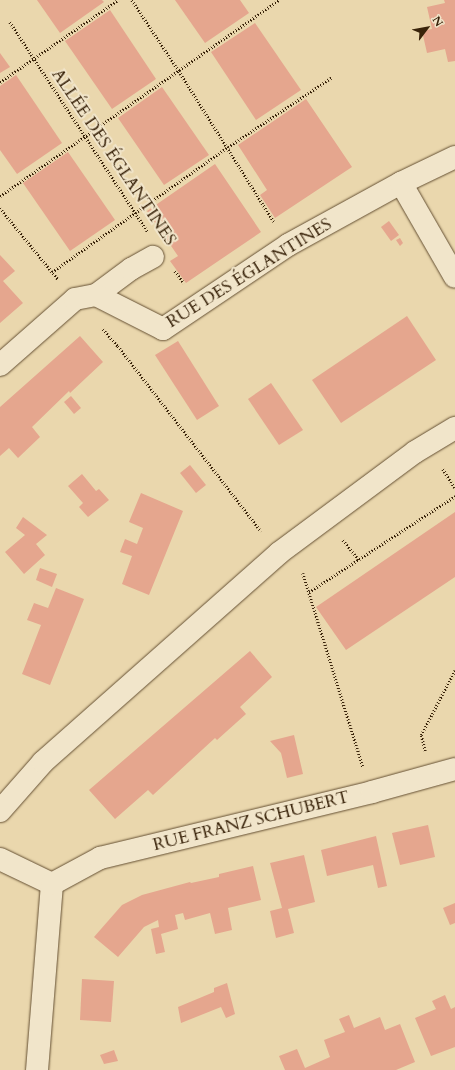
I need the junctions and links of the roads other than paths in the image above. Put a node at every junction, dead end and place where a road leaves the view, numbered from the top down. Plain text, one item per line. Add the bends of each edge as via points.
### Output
1 (455, 157) edge
2 (401, 182) junction
3 (153, 257) dead end
4 (455, 277) edge
5 (96, 295) junction
6 (0, 365) edge
7 (455, 428) edge
8 (455, 769) edge
9 (0, 811) edge
10 (0, 859) edge
11 (52, 884) junction
12 (37, 1070) edge

1 - 2 street, RUE DES ÉGLANTINES
2 - 4 street
2 - 5 street, RUE DES ÉGLANTINES via 288,245 163,329
3 - 5 street via 131,269
5 - 6 street via 76,299
7 - 9 street via 415,452 279,553 43,762
8 - 11 street, RUE FRANZ SCHUBERT via 372,792 100,858
10 - 11 street
11 - 12 street

